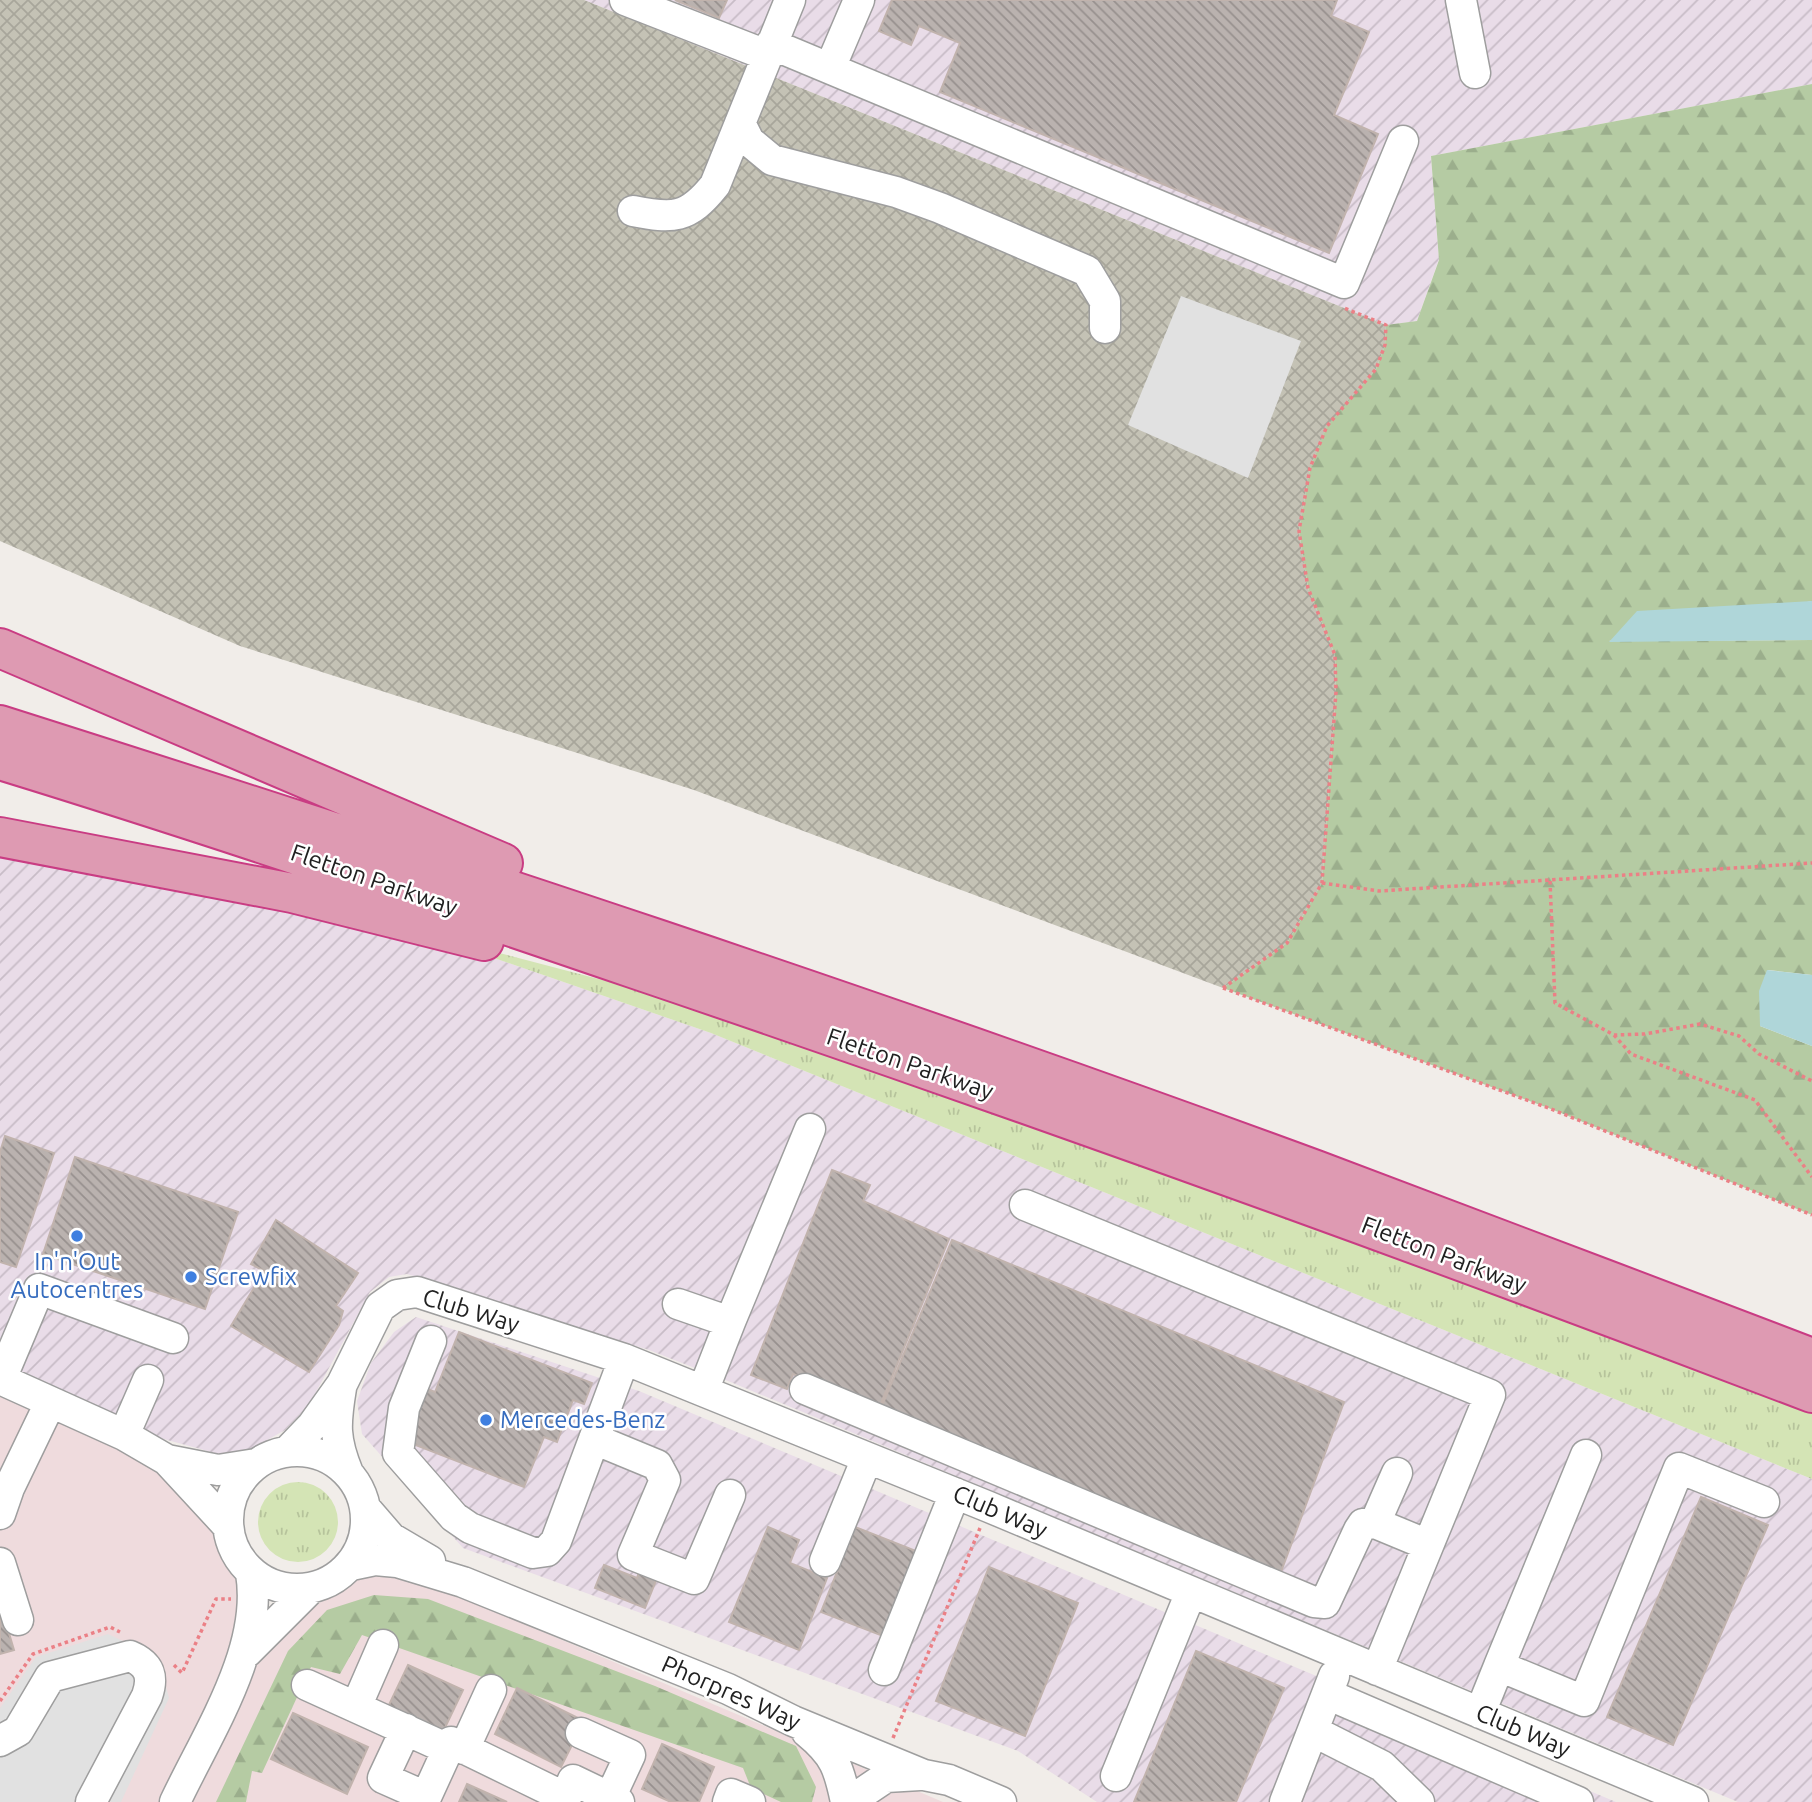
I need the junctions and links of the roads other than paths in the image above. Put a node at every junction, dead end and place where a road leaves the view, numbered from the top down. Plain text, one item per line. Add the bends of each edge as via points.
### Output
1 (625, 0) edge
2 (790, 0) edge
3 (859, 0) edge
4 (1461, 0) edge
5 (766, 54) junction
6 (830, 68) junction
7 (1475, 73) dead end
8 (740, 123) junction
9 (1403, 141) dead end
10 (633, 211) dead end
11 (1105, 328) dead end
12 (0, 648) edge
13 (0, 725) edge
14 (0, 760) edge
15 (0, 837) edge
16 (765, 994) junction
17 (810, 1129) dead end
18 (1025, 1205) dead end
19 (678, 1304) dead end
20 (730, 1322) junction
21 (173, 1338) dead end
22 (431, 1341) dead end
23 (1812, 1358) edge
24 (624, 1359) junction
25 (1, 1379) edge
26 (148, 1380) dead end
27 (342, 1384) junction
28 (804, 1389) dead end
29 (703, 1391) junction
30 (1812, 1393) edge
31 (50, 1403) junction
32 (124, 1436) junction
33 (594, 1439) junction
34 (288, 1451) junction
35 (1586, 1455) dead end
36 (867, 1458) junction
37 (167, 1460) junction
38 (256, 1464) junction
39 (348, 1473) junction
40 (1397, 1473) dead end
41 (955, 1493) junction
42 (730, 1495) dead end
43 (1764, 1502) dead end
44 (366, 1509) junction
45 (0, 1514) edge
46 (1376, 1523) junction
47 (228, 1525) junction
48 (1428, 1545) junction
49 (825, 1561) dead end
50 (0, 1563) edge
51 (351, 1564) junction
52 (251, 1573) junction
53 (463, 1582) junction
54 (310, 1589) junction
55 (1191, 1592) junction
56 (18, 1620) dead end
57 (383, 1645) dead end
58 (247, 1652) junction
59 (1342, 1656) junction
60 (1499, 1666) junction
61 (884, 1670) dead end
62 (1377, 1671) junction
63 (307, 1685) dead end
64 (728, 1689) junction
65 (491, 1690) dead end
66 (1327, 1694) junction
67 (356, 1707) junction
68 (1480, 1713) junction
69 (793, 1721) junction
70 (405, 1729) junction
71 (1312, 1731) junction
72 (581, 1733) dead end
73 (0, 1741) edge
74 (456, 1749) junction
75 (1116, 1776) dead end
76 (937, 1778) junction
77 (565, 1800) edge
78 (615, 1800) edge
79 (91, 1802) edge
80 (175, 1802) edge
81 (728, 1802) edge
82 (750, 1802) edge
83 (847, 1802) edge
84 (1001, 1802) edge
85 (1285, 1802) edge
86 (1419, 1802) edge
87 (1578, 1802) edge
88 (1693, 1802) edge

1 - 5 street
2 - 5 street
3 - 6 street
4 - 7 street
5 - 6 street
5 - 8 street
6 - 9 street via 1344,283
8 - 10 street via 715,185 701,203 668,218
8 - 11 street via 749,141 772,160 918,200 1087,271 1105,301
12 - 16 highway
13 - 16 highway, Fletton Parkway via 473,877
14 - 16 highway, Fletton Parkway
15 - 16 highway via 292,893
16 - 23 highway, Fletton Parkway via 1313,1170
16 - 30 highway, Fletton Parkway
17 - 20 street
18 - 48 street via 1490,1395
19 - 20 street
20 - 29 street
21 - 25 street via 38,1289
22 - 33 street via 404,1408 398,1453 454,1517 470,1528 533,1553 547,1551 556,1541
24 - 27 street, Club Way via 417,1292 397,1295 380,1307
24 - 29 street, Club Way
24 - 33 street
25 - 31 street
26 - 32 street
27 - 34 street, Club Way
27 - 39 street, Club Way via 336,1443
28 - 46 street via 1314,1602 1325,1604 1359,1530 1363,1524
29 - 36 street, Club Way
31 - 32 street
31 - 45 street
32 - 37 street
33 - 42 street via 657,1465 665,1480 633,1555 694,1579
34 - 38 street
34 - 39 street via 331,1459
35 - 60 street
36 - 41 street, Club Way
36 - 49 street
37 - 38 street via 218,1470
37 - 47 street
38 - 47 street via 240,1480 230,1502
39 - 44 street
40 - 46 street
41 - 55 street, Club Way
41 - 61 street
43 - 60 street via 1679,1468 1584,1701
44 - 51 street via 364,1538
44 - 53 street, Phorpres Way via 391,1538
46 - 48 street
47 - 52 street via 231,1543
48 - 62 street
50 - 56 street
51 - 53 street, Phorpres Way via 397,1562
51 - 54 street via 332,1580
52 - 54 street via 279,1587
52 - 58 street via 254,1593
53 - 64 street, Phorpres Way
54 - 58 street
55 - 59 street, Club Way
55 - 75 street
57 - 67 street
58 - 80 street
59 - 62 street, Club Way
59 - 66 street
60 - 68 street
62 - 68 street, Club Way
63 - 67 street
64 - 69 street, Phorpres Way
64 - 76 street via 770,1699 913,1758
65 - 74 street
66 - 71 street
66 - 87 street
67 - 70 street
68 - 88 street, Club Way
69 - 76 street, Phorpres Way
69 - 83 street via 824,1746 838,1766
70 - 74 street
70 - 74 street via 383,1778 415,1793 426,1797
71 - 85 street
71 - 86 street via 1382,1766
72 - 78 street via 630,1755
73 - 79 street via 18,1731 50,1677 130,1656 142,1661 150,1674 147,1696
74 - 77 street
76 - 83 street via 886,1777
76 - 84 street, Phorpres Way
77 - 78 street via 573,1780
81 - 82 street via 732,1794

